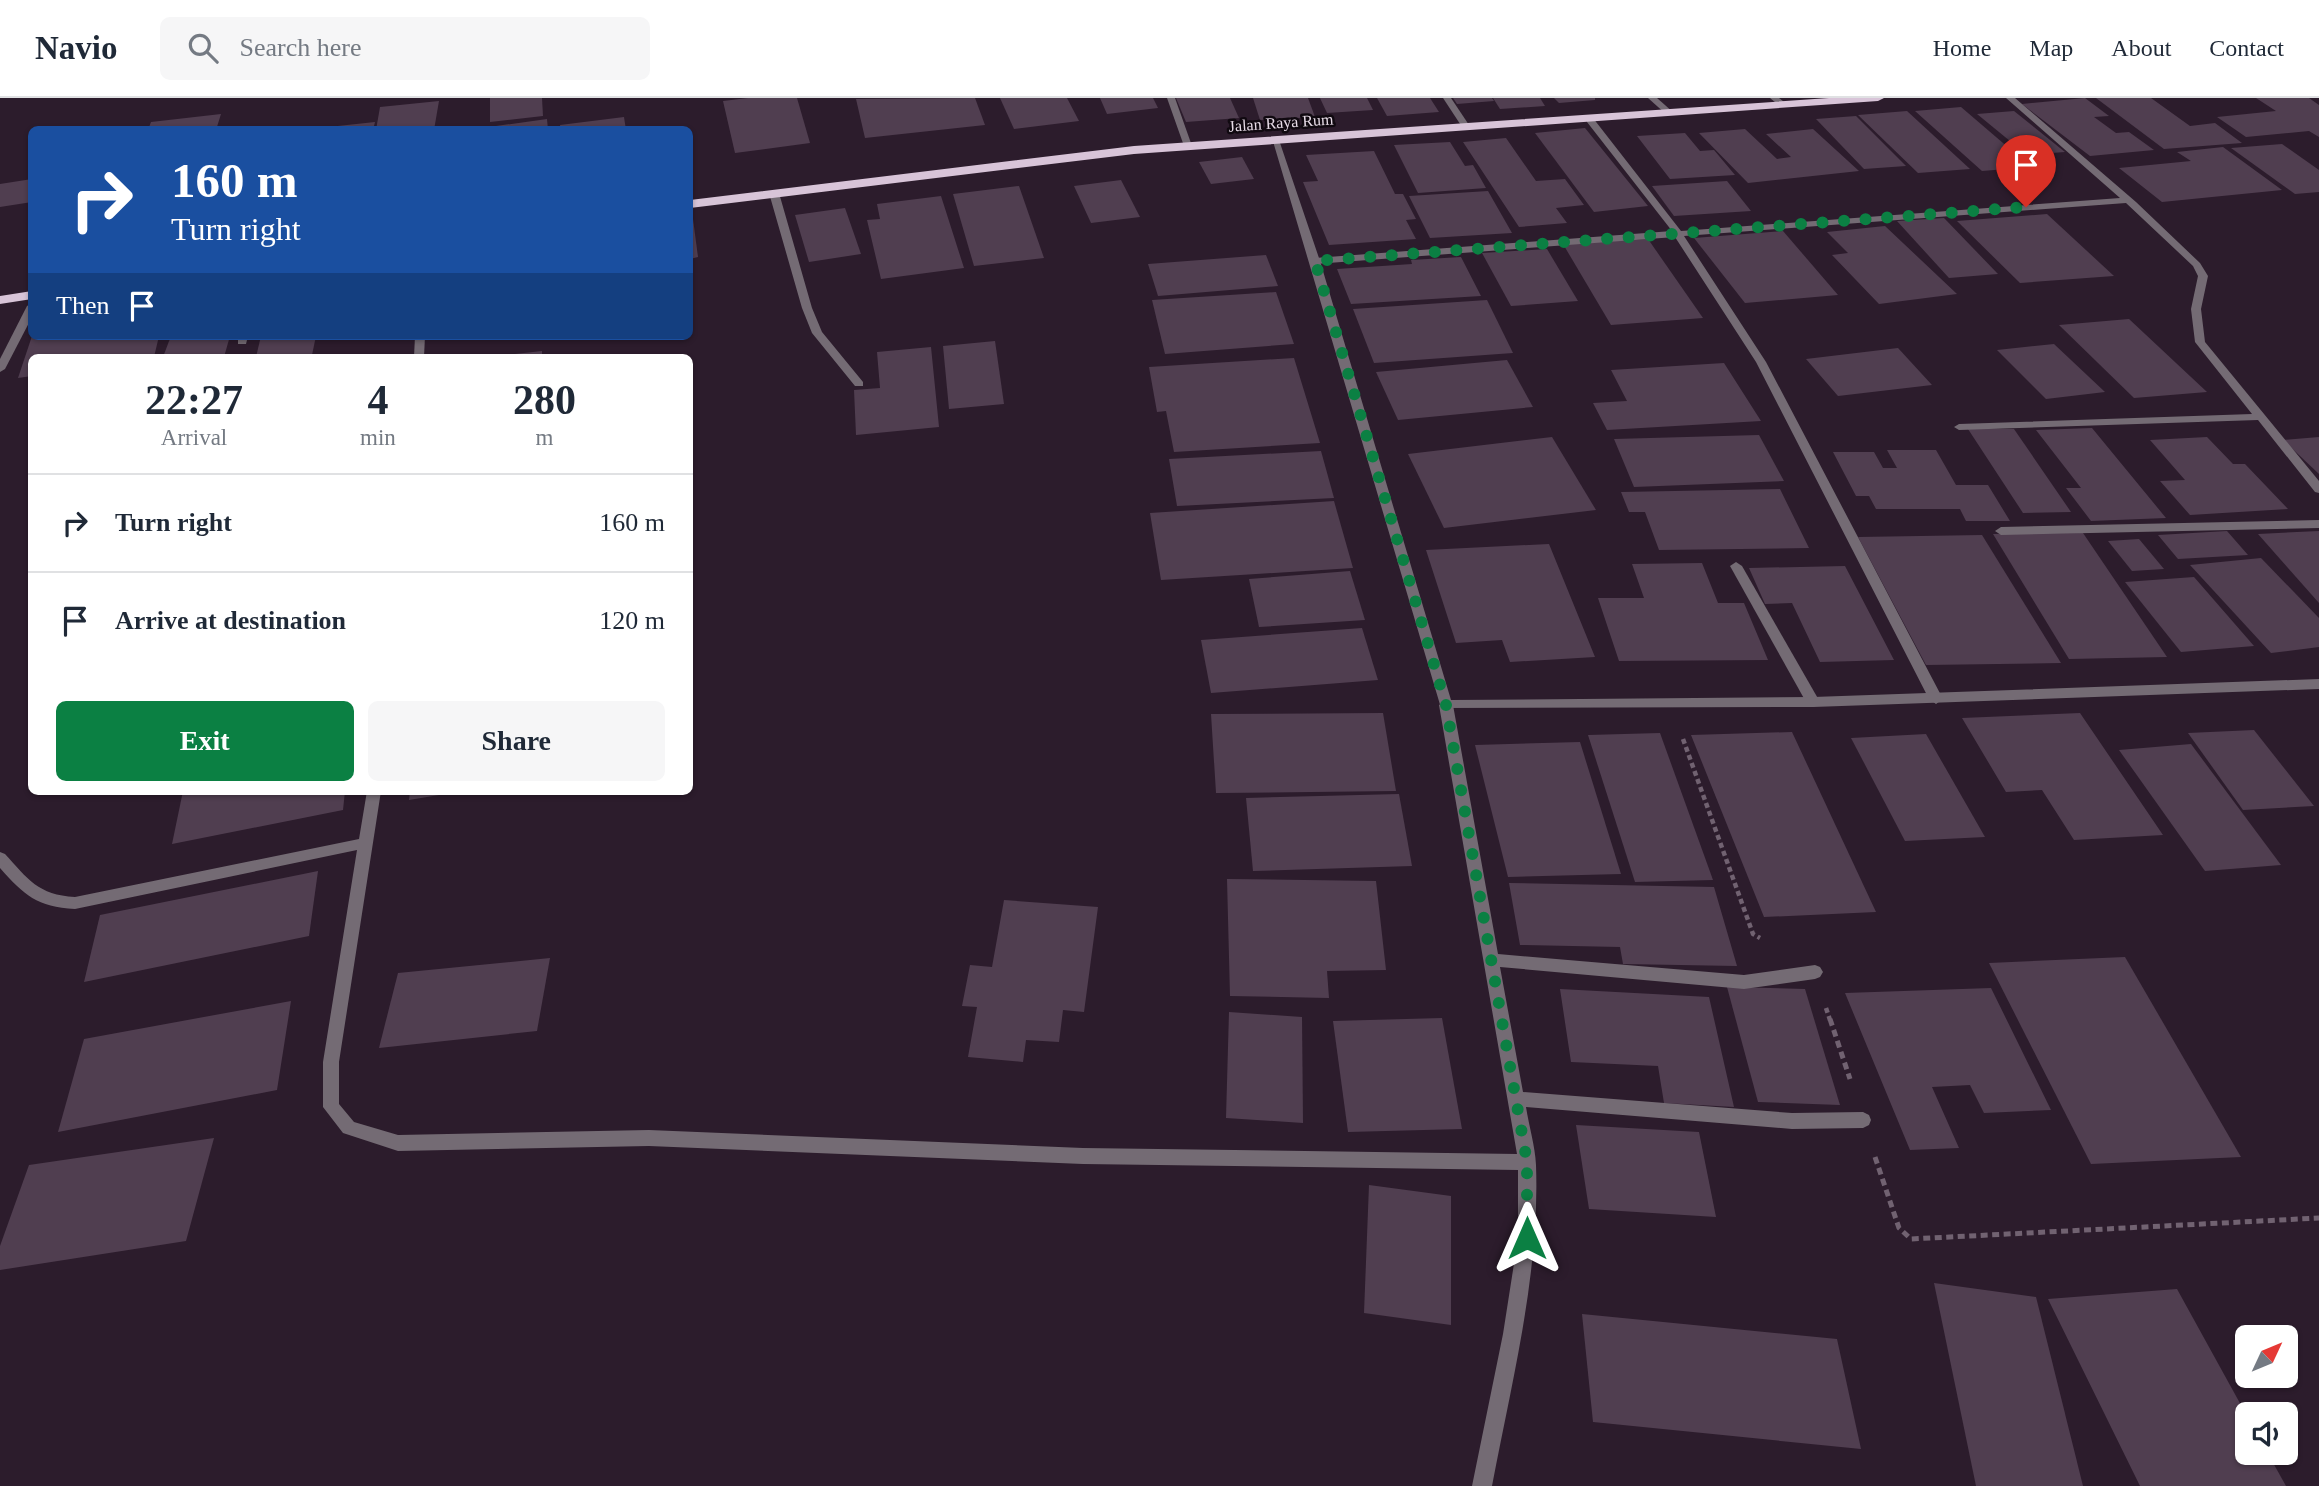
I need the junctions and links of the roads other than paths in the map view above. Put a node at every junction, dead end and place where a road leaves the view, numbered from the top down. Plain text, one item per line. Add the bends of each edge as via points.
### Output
1 (1171, 98) edge
2 (1447, 98) edge
3 (1651, 98) edge
4 (1878, 98) edge
5 (2010, 98) edge
6 (1779, 102) edge
7 (1670, 113) junction
8 (1590, 120) junction
9 (1466, 128) junction
10 (1275, 140) junction
11 (1188, 146) junction
12 (774, 193) junction
13 (2128, 200) junction
14 (693, 204) edge
15 (1677, 232) junction
16 (1315, 261) junction
17 (28, 296) edge
18 (0, 300) edge
19 (28, 314) edge
20 (0, 369) edge
21 (859, 384) dead end
22 (2259, 417) junction
23 (1959, 427) dead end
24 (2319, 489) edge
25 (2319, 524) edge
26 (2001, 531) dead end
27 (1736, 566) dead end
28 (2319, 684) edge
29 (1936, 699) junction
30 (1813, 702) junction
31 (1446, 705) junction
32 (373, 795) edge
33 (366, 843) junction
34 (0, 859) edge
35 (1491, 960) junction
36 (1815, 972) road end
37 (1516, 1099) junction
38 (1863, 1120) road end
39 (1527, 1162) junction
40 (1482, 1486) edge

1 - 11 street
2 - 9 street
3 - 7 street
4 - 6 highway, Jalan Raya Rum
5 - 13 street
6 - 7 highway, Jalan Raya Rum
7 - 8 highway, Jalan Raya Rum
8 - 9 highway, Jalan Raya Rum
8 - 15 street
9 - 10 highway, Jalan Raya Rum
10 - 11 highway, Jalan Raya Rum
10 - 16 street
11 - 12 highway, Jalan Raya Rum
12 - 14 highway, Jalan Raya Rum
12 - 21 street via 817,333
13 - 15 street
13 - 22 street via 2197,265 2203,276 2194,322 2200,342
15 - 16 street
15 - 29 street via 1761,362
16 - 31 street
17 - 18 highway
19 - 20 street
22 - 23 street
22 - 24 street
25 - 26 street
27 - 30 street
28 - 29 street
29 - 30 street
30 - 31 street
31 - 35 street
32 - 33 street
33 - 34 street via 75,903 55,903 36,896
33 - 39 street via 331,1062 331,1107 349,1128 398,1143 649,1138 1083,1156
35 - 36 street via 1744,982
35 - 37 street
37 - 38 street via 1792,1121
37 - 39 street
39 - 40 street via 1527,1238

